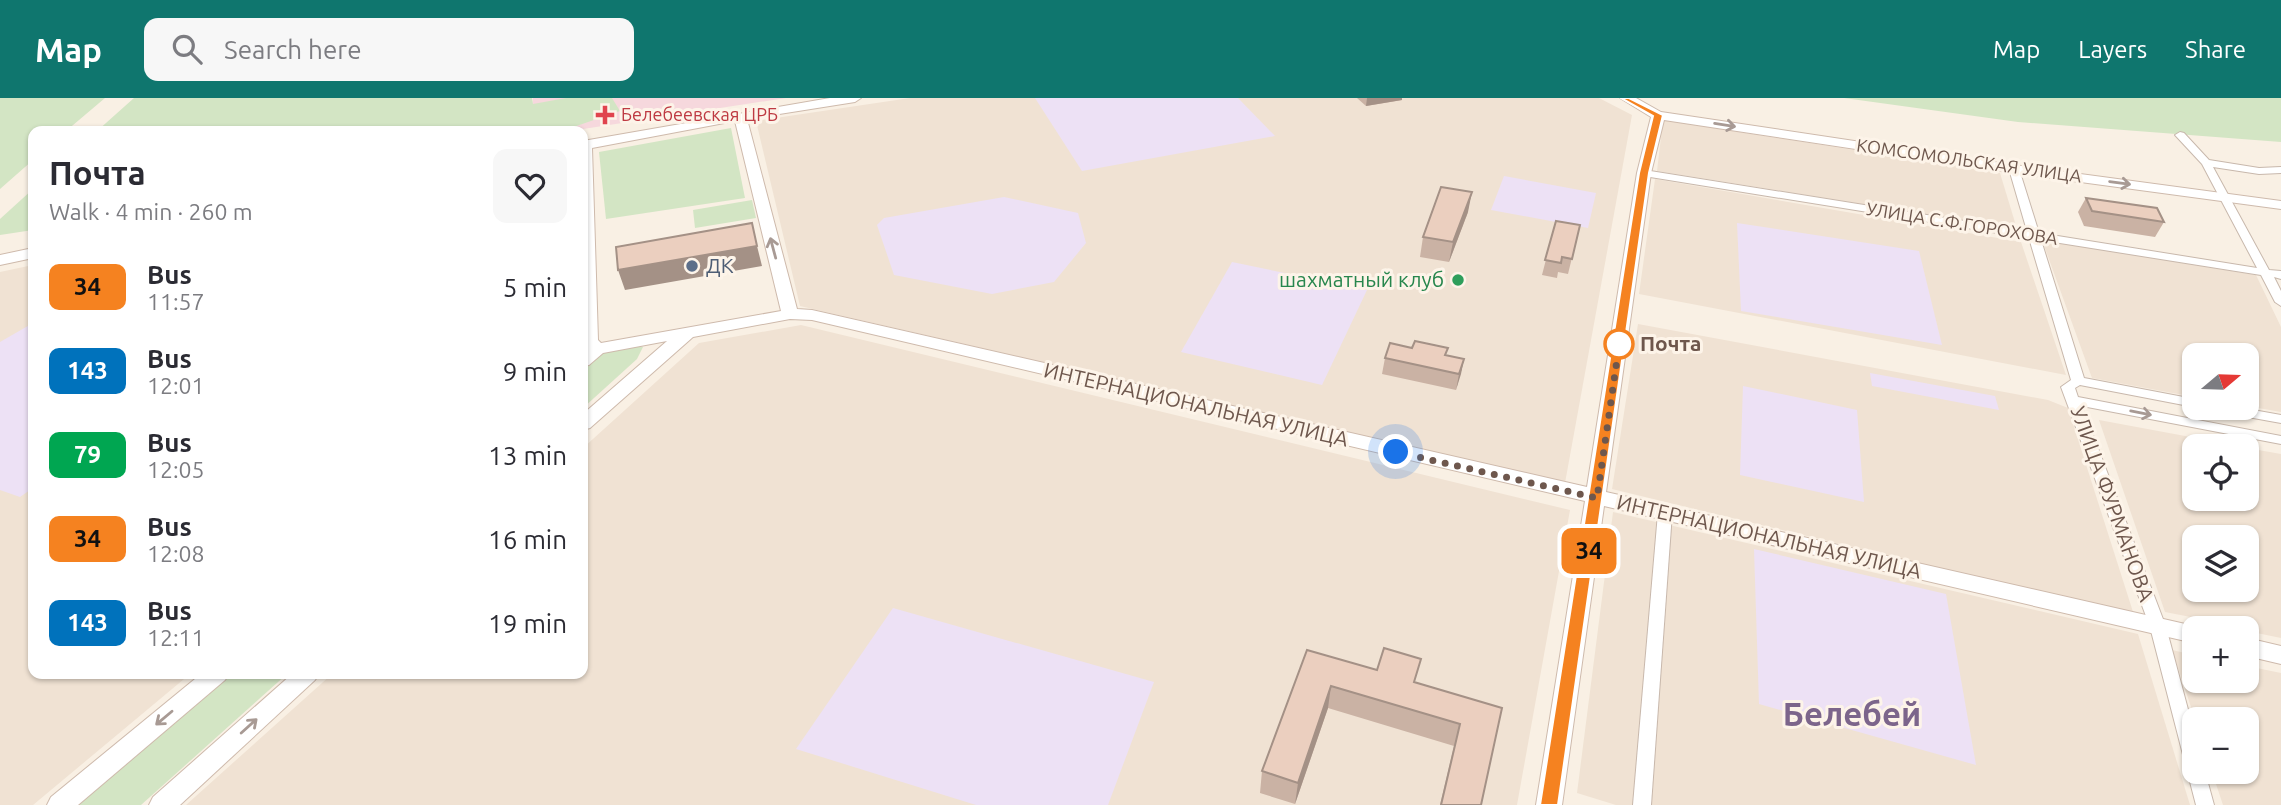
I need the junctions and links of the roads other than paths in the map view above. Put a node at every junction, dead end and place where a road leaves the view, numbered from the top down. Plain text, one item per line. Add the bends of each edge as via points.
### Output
1 (855, 98) edge
2 (1626, 98) edge
3 (1658, 115) junction
4 (740, 116) junction
5 (2180, 135) dead end
6 (588, 144) edge
7 (2206, 163) junction
8 (2014, 169) junction
9 (2281, 170) edge
10 (1644, 173) junction
11 (2227, 198) junction
12 (2281, 205) edge
13 (2032, 236) junction
14 (28, 254) edge
15 (0, 260) edge
16 (2266, 273) junction
17 (2281, 275) edge
18 (588, 302) edge
19 (2281, 302) edge
20 (790, 314) junction
21 (688, 332) junction
22 (597, 349) junction
23 (588, 357) edge
24 (2078, 381) junction
25 (2074, 400) junction
26 (2182, 401) edge
27 (2259, 415) edge
28 (2281, 419) edge
29 (588, 420) edge
30 (2281, 440) edge
31 (1597, 498) junction
32 (1665, 513) junction
33 (2158, 627) junction
34 (2182, 632) edge
35 (2259, 650) edge
36 (2281, 655) edge
37 (211, 679) edge
38 (301, 679) edge
39 (2182, 718) edge
40 (2199, 784) edge
41 (60, 805) edge
42 (162, 805) edge
43 (1551, 805) edge
44 (1642, 805) edge
45 (2205, 805) edge

1 - 4 street
2 - 3 street
3 -> 8 street, КОМСОМОЛЬСКАЯ УЛИЦА
3 - 10 street
4 - 6 street
20 -> 4 street
5 - 7 street
7 - 9 street
7 - 11 street
8 -> 11 street, КОМСОМОЛЬСКАЯ УЛИЦА
8 - 13 street, УЛИЦА ФУРМАНОВА
10 - 13 street, УЛИЦА С.Ф.ГОРОХОВА
10 - 31 street
11 - 12 street, КОМСОМОЛЬСКАЯ УЛИЦА
11 - 16 street
13 - 16 street, УЛИЦА С.Ф.ГОРОХОВА
13 - 24 street, УЛИЦА ФУРМАНОВА
14 - 15 street
16 - 17 street, УЛИЦА С.Ф.ГОРОХОВА
16 - 19 street
18 - 22 street via 589,341
20 - 21 street, ИНТЕРНАЦИОНАЛЬНАЯ УЛИЦА
20 - 31 street, ИНТЕРНАЦИОНАЛЬНАЯ УЛИЦА via 811,315
21 - 22 street, ИНТЕРНАЦИОНАЛЬНАЯ УЛИЦА
21 - 29 street
22 - 23 street
24 - 25 street, УЛИЦА ФУРМАНОВА via 2068,387
24 - 26 street
25 -> 30 street
25 - 33 street, УЛИЦА ФУРМАНОВА
27 - 28 street
31 - 32 street, ИНТЕРНАЦИОНАЛЬНАЯ УЛИЦА
31 - 43 street
32 - 33 street, ИНТЕРНАЦИОНАЛЬНАЯ УЛИЦА
32 - 44 street
33 - 34 street, ИНТЕРНАЦИОНАЛЬНАЯ УЛИЦА
33 - 39 street, УЛИЦА ФУРМАНОВА
35 - 36 street
37 -> 41 street
42 -> 38 street
40 - 45 street

